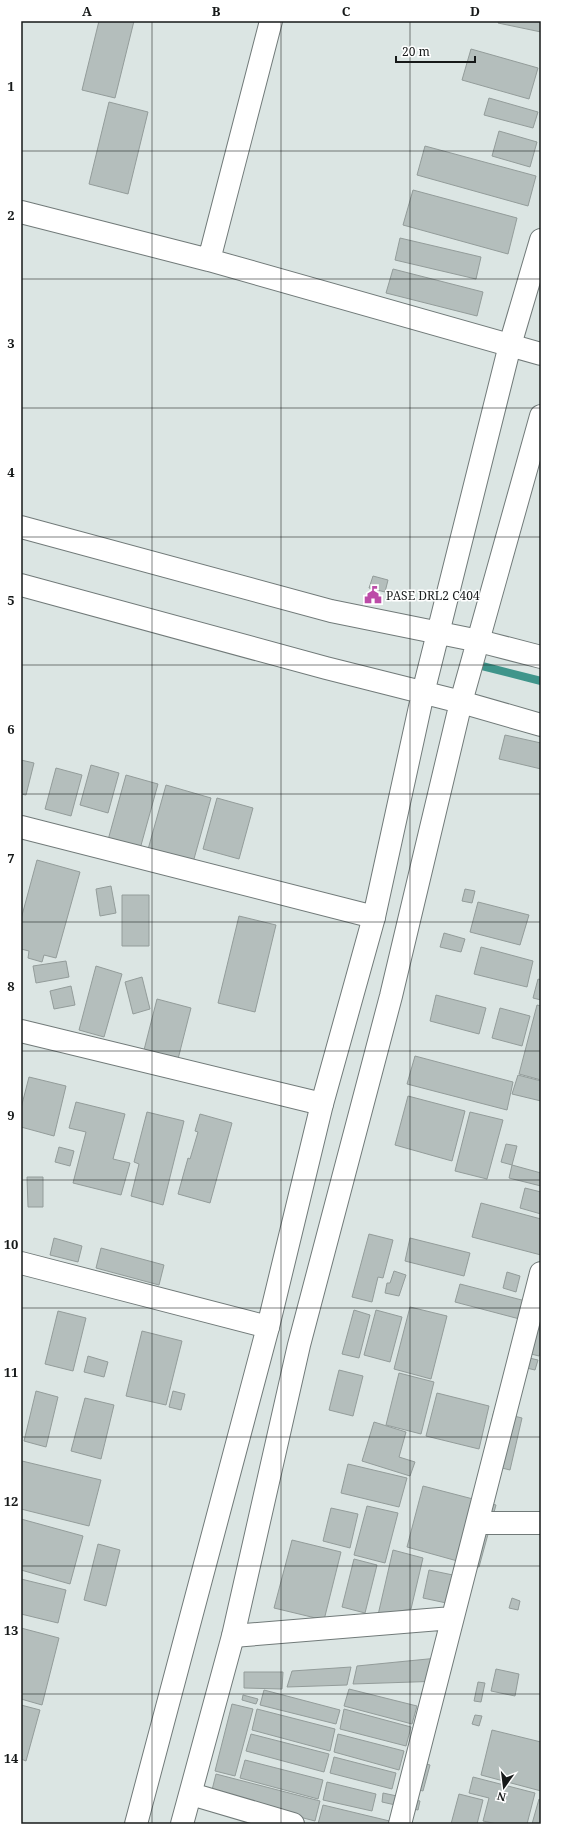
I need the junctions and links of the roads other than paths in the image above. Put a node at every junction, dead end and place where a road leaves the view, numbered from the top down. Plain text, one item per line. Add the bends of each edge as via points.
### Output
1 (270, 21) edge
2 (21, 212) edge
3 (541, 240) edge
4 (209, 260) junction
5 (510, 345) junction
6 (541, 354) edge
7 (541, 416) edge
8 (21, 527) edge
9 (21, 585) edge
10 (438, 634) junction
11 (478, 641) junction
12 (541, 657) edge
13 (423, 693) junction
14 (461, 702) junction
15 (541, 725) edge
16 (21, 827) edge
17 (374, 917) junction
18 (21, 1031) edge
19 (322, 1104) junction
20 (21, 1263) edge
21 (541, 1273) edge
22 (268, 1327) junction
23 (477, 1523) junction
24 (541, 1523) edge
25 (452, 1618) junction
26 (233, 1636) junction
27 (191, 1794) junction
28 (136, 1824) edge
29 (182, 1824) edge
30 (293, 1824) edge
31 (400, 1824) edge

1 - 4 street
2 - 4 street
3 - 5 street
4 - 5 street
5 - 6 street
5 - 10 street
7 - 11 street
8 - 10 street via 331,611
9 - 13 street
10 - 11 street
10 - 13 street
11 - 12 street
11 - 14 street
13 - 14 street
13 - 17 street
14 - 15 street
14 - 26 street via 392,996 299,1345
16 - 17 street
17 - 19 street
18 - 19 street
19 - 22 street
20 - 22 street
21 - 23 street
22 - 28 street
23 - 24 street
23 - 25 street
25 - 26 street
25 - 31 street
26 - 27 street
27 - 29 street
27 - 30 street

